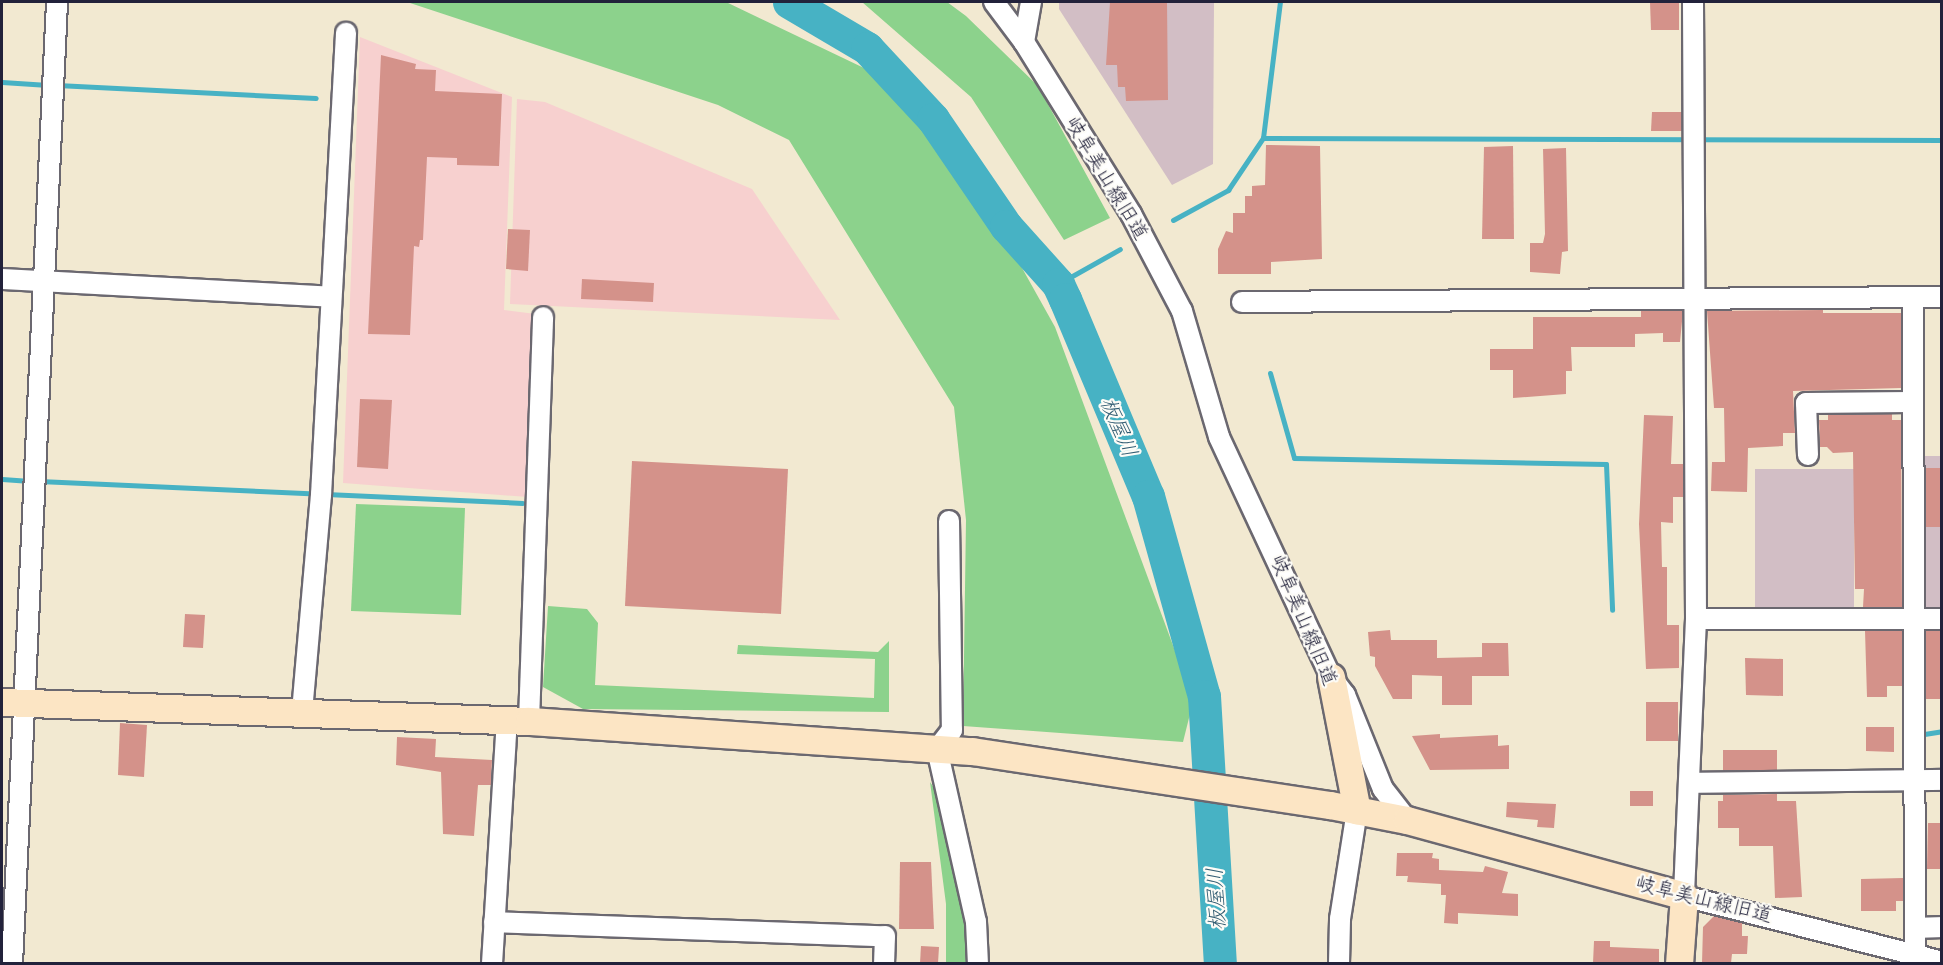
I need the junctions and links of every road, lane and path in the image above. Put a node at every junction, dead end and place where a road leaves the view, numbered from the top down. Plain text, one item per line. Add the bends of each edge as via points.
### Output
1 (57, 2) edge
2 (994, 2) edge
3 (1031, 2) edge
4 (1693, 2) edge
5 (346, 33) dead end
6 (1024, 42) junction
7 (2, 279) edge
8 (47, 281) junction
9 (331, 297) junction
10 (1913, 297) junction
11 (1941, 297) edge
12 (1697, 299) junction
13 (1242, 302) dead end
14 (543, 316) dead end
15 (1911, 402) junction
16 (1808, 455) dead end
17 (949, 521) dead end
18 (1695, 619) junction
19 (1914, 619) junction
20 (1941, 619) edge
21 (1331, 677) junction
22 (13, 703) edge
23 (302, 712) junction
24 (518, 721) junction
25 (937, 749) junction
26 (1941, 780) edge
27 (1915, 782) junction
28 (1689, 783) junction
29 (1357, 811) junction
30 (1407, 820) junction
31 (1684, 896) junction
32 (494, 922) junction
33 (1941, 927) edge
34 (1916, 928) junction
35 (1916, 959) edge
36 (1941, 962) edge
37 (12, 963) edge
38 (492, 963) edge
39 (884, 963) edge
40 (978, 963) edge
41 (1339, 963) edge
42 (1679, 963) edge

1 - 8 street via 51,84
2 - 6 street, 岐阜美山線旧道
3 - 6 street
4 - 12 street
5 - 9 street
6 - 21 street, 岐阜美山線旧道 via 1131,214 1182,311 1220,437
7 - 8 street
8 - 9 street
8 - 22 street
9 - 23 street via 321,495
10 - 11 street
10 - 12 street
10 - 15 street
12 - 13 street
12 - 18 street
14 - 24 street
15 - 16 street via 1806,404
15 - 19 street
17 - 25 street via 952,730
18 - 19 street
18 - 28 street
19 - 20 street
19 - 27 street
21 - 29 street, 岐阜美山線旧道
21 - 30 street via 1345,695 1383,789
22 - 23 street
22 - 37 street
23 - 24 street
24 - 25 street
24 - 32 street
25 - 29 street via 972,751
25 - 40 street via 976,922
26 - 27 street
27 - 28 street
27 - 34 street
28 - 31 street
29 - 30 street, 岐阜美山線旧道
29 - 41 street via 1340,919
30 - 31 street, 岐阜美山線旧道
31 - 35 street, 岐阜美山線旧道
31 - 42 street
32 - 38 street
32 - 39 street via 885,936
33 - 34 street
34 - 35 street
35 - 36 street, 岐阜美山線旧道

